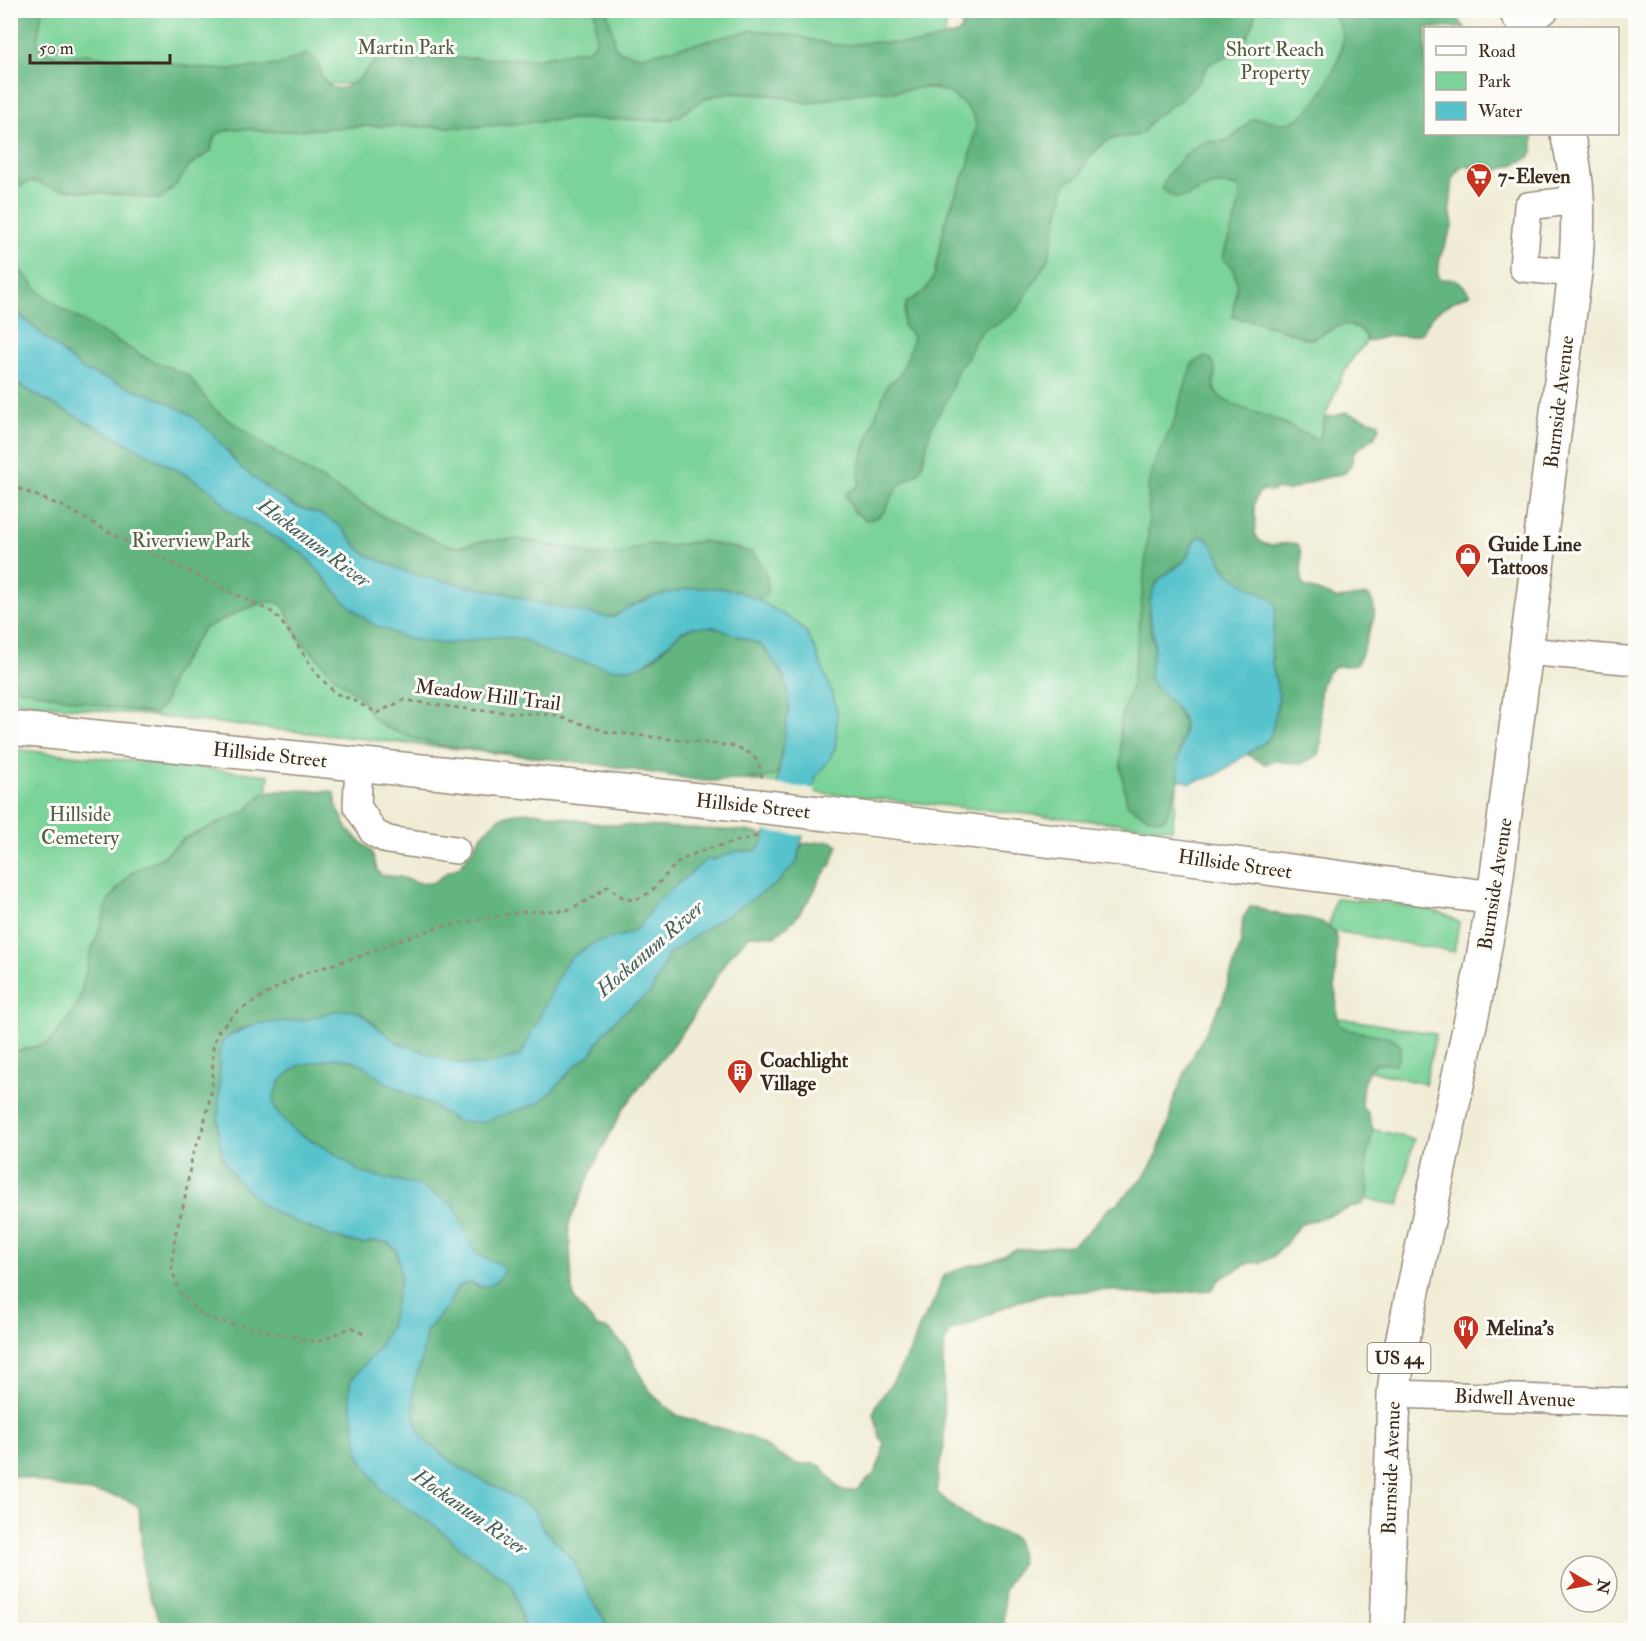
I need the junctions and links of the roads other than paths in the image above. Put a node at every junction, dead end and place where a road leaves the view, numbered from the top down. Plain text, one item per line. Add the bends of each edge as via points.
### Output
1 (1567, 135) edge
2 (1578, 200) junction
3 (1575, 273) junction
4 (1526, 651) junction
5 (1635, 661) edge
6 (10, 728) edge
7 (359, 764) junction
8 (456, 850) dead end
9 (1494, 898) junction
10 (1394, 1394) junction
11 (1635, 1402) edge
12 (1386, 1630) edge

1 - 2 main road, Burnside Avenue / US 44
2 - 3 main road, Burnside Avenue / US 44
2 - 3 street via 1528,206 1523,268
3 - 4 main road, Burnside Avenue / US 44
4 - 5 street
4 - 9 main road, Burnside Avenue / US 44
6 - 7 main road, Hillside Street
7 - 8 street via 357,806 374,833 388,840
7 - 9 main road, Hillside Street, bridge via 828,814
9 - 10 main road, Burnside Avenue / US 44
10 - 11 street, Bidwell Avenue
10 - 12 main road, Burnside Avenue / US 44

